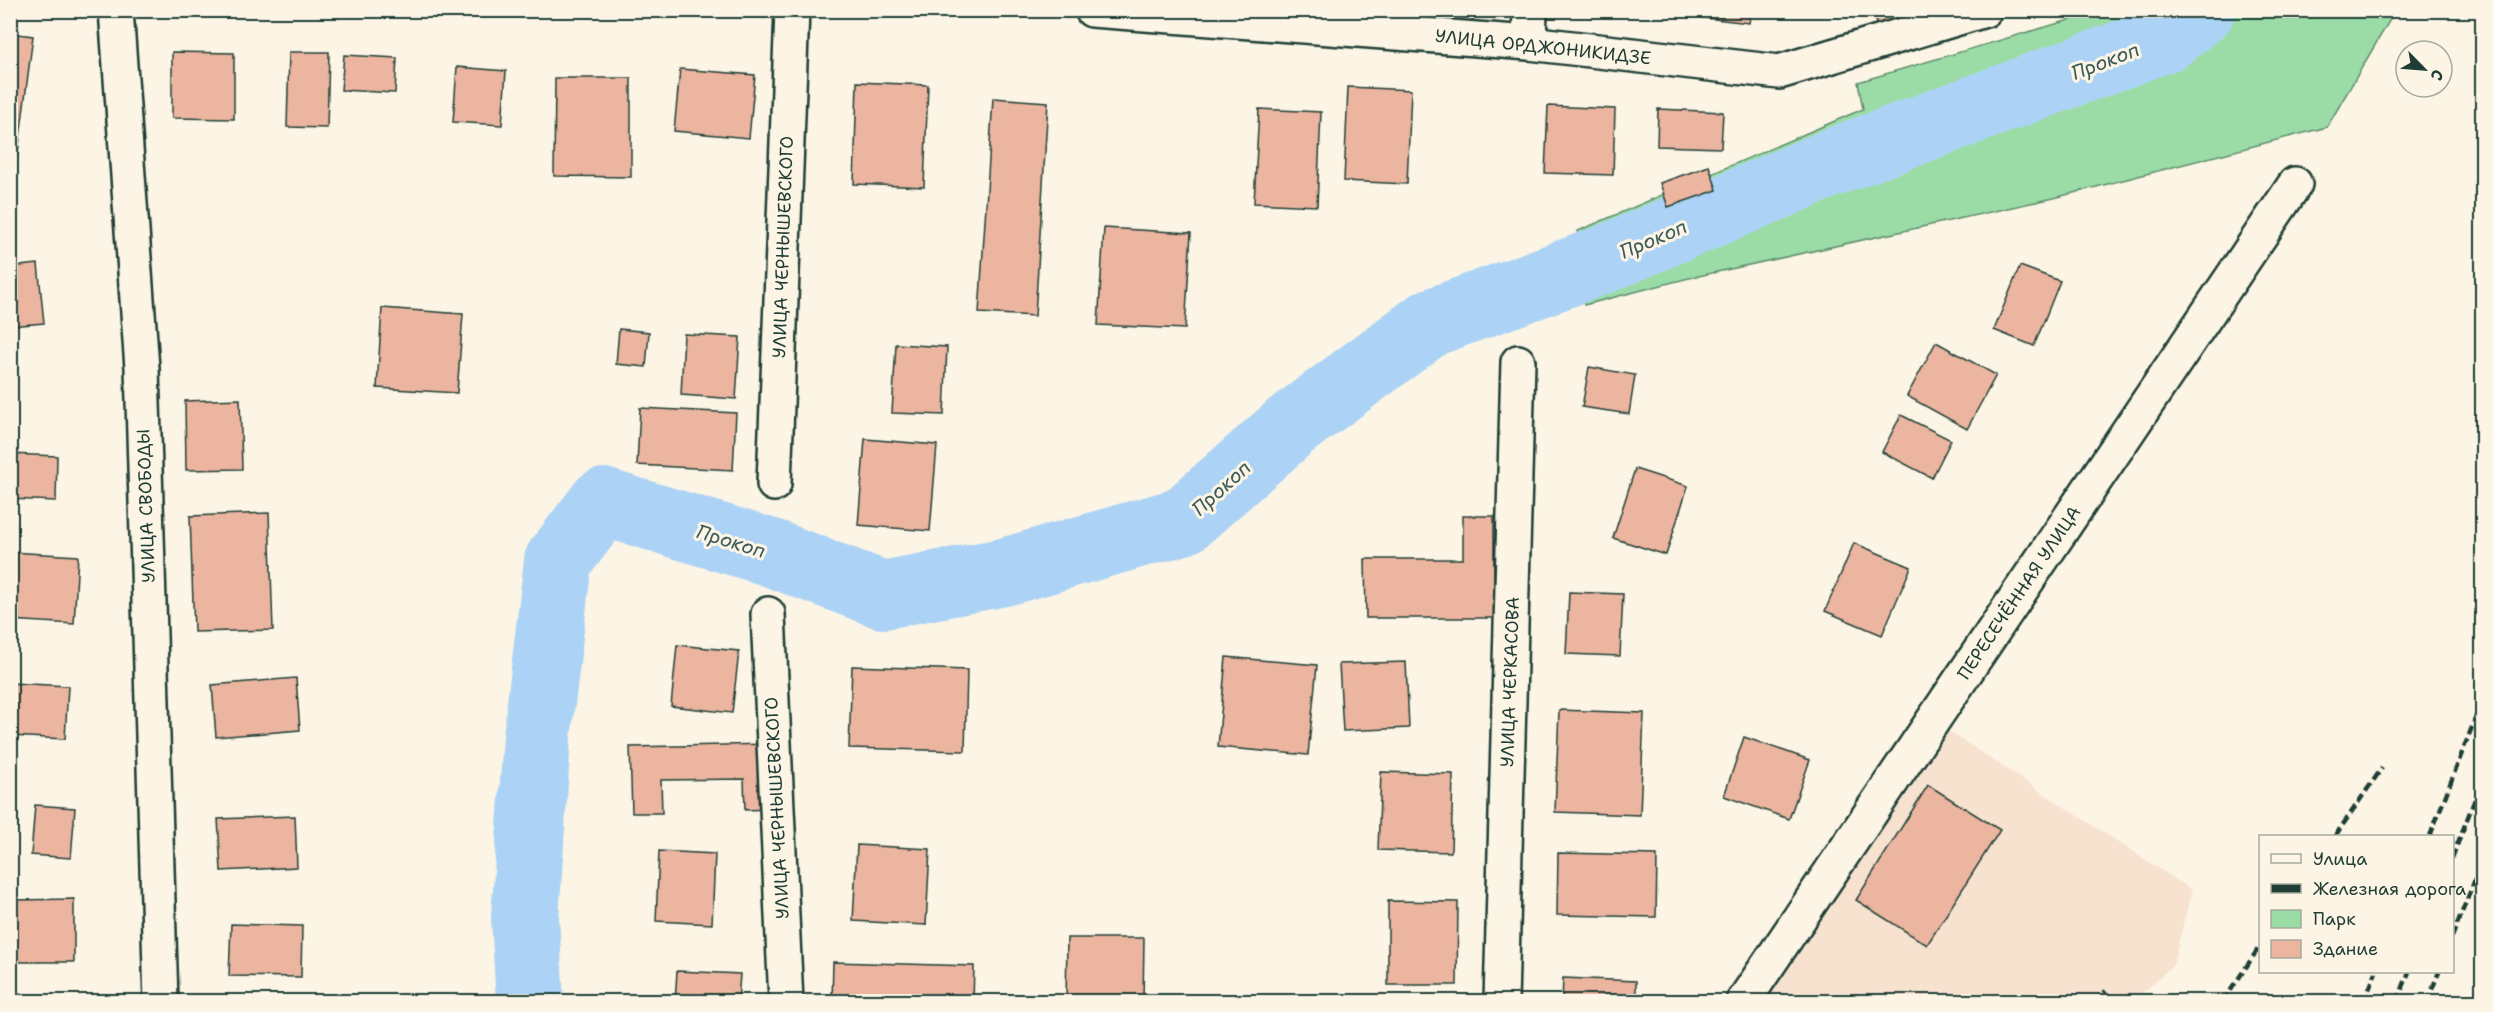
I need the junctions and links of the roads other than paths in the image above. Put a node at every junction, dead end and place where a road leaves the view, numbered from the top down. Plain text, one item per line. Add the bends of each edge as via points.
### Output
1 (116, 10) edge
2 (792, 10) edge
3 (1092, 10) edge
4 (1530, 10) edge
5 (1985, 10) edge
6 (1528, 43) junction
7 (2295, 184) dead end
8 (1518, 362) dead end
9 (774, 484) dead end
10 (768, 614) dead end
11 (160, 1002) edge
12 (786, 1002) edge
13 (1501, 1002) edge
14 (1743, 1002) edge

1 - 11 street, УЛИЦА СВОБОДЫ via 142,368
2 - 9 street, УЛИЦА ЧЕРНЫШЕВСКОГО
3 - 6 street, УЛИЦА ОРДЖОНИКИДЗЕ
4 - 6 street
5 - 6 street, УЛИЦА ОРДЖОНИКИДЗЕ via 1779,72
7 - 14 street, ПЕРЕСЕЧЁННАЯ УЛИЦА
8 - 13 street, УЛИЦА ЧЕРКАСОВА
10 - 12 street, УЛИЦА ЧЕРНЫШЕВСКОГО

